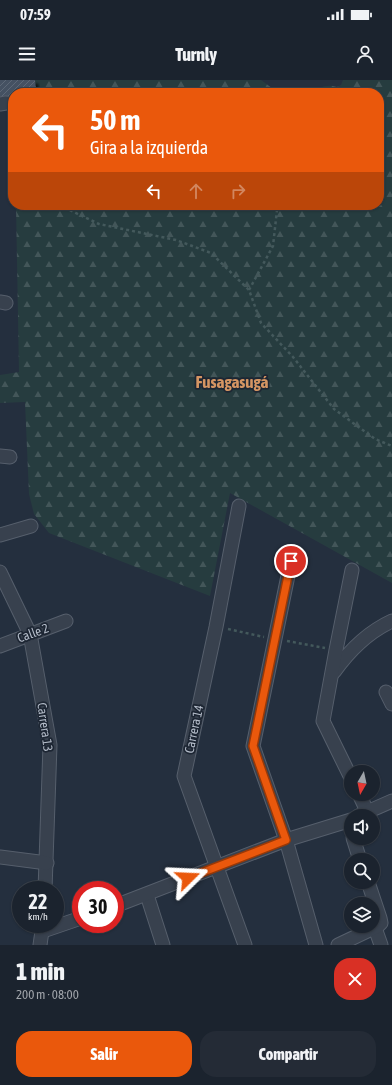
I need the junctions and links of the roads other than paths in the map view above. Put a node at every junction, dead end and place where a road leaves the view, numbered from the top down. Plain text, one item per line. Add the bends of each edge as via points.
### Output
1 (239, 506) dead end
2 (31, 526) dead end
3 (0, 535) edge
4 (291, 561) dead end
5 (352, 570) dead end
6 (0, 572) edge
7 (66, 621) dead end
8 (392, 621) edge
9 (30, 634) junction
10 (0, 646) edge
11 (331, 676) junction
12 (386, 692) dead end
13 (392, 704) edge
14 (345, 765) edge
15 (392, 801) edge
16 (376, 809) edge
17 (344, 823) edge
18 (286, 840) junction
19 (0, 857) edge
20 (46, 864) junction
21 (216, 867) junction
22 (45, 881) edge
23 (147, 895) junction
24 (124, 903) edge
25 (42, 933) edge
26 (364, 933) edge
27 (377, 933) edge
28 (40, 945) edge
29 (163, 945) edge
30 (245, 945) edge
31 (316, 945) edge
32 (338, 945) edge
33 (381, 945) edge

1 - 21 street, Carrera 14 via 184,776
2 - 3 street
4 - 18 street via 253,746
5 - 11 street
6 - 9 street, Carrera 13
7 - 9 street, Calle 2
8 - 11 street via 361,641
9 - 10 street, Calle 2
9 - 20 street, Carrera 13 via 50,745
11 - 14 street via 323,721
12 - 13 street
15 - 16 street
17 - 18 street
18 - 21 street
18 - 31 street
19 - 20 street
20 - 22 street, Carrera 13
21 - 23 street
21 - 30 street, Carrera 14
23 - 24 street
23 - 29 street
25 - 28 street
26 - 32 street
27 - 33 street

